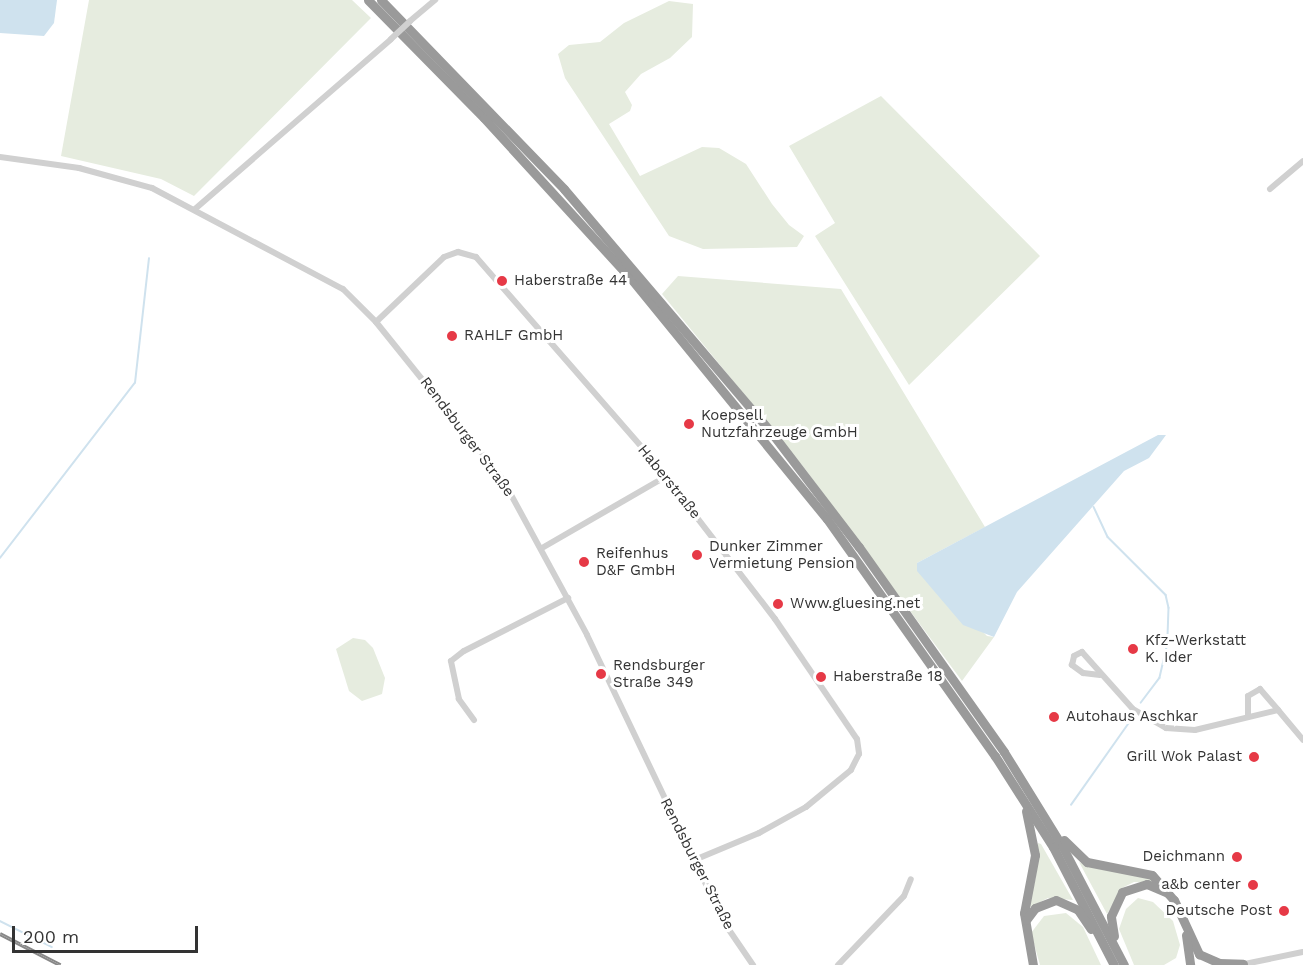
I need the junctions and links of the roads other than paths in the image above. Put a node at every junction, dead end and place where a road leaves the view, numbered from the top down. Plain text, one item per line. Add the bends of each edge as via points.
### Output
1 (368, 0) edge
2 (381, 0) edge
3 (435, 0) edge
4 (0, 157) edge
5 (1303, 160) edge
6 (1270, 189) dead end
7 (195, 209) junction
8 (376, 322) junction
9 (665, 477) junction
10 (542, 548) junction
11 (568, 598) junction
12 (1100, 675) junction
13 (1278, 710) junction
14 (1248, 716) junction
15 (474, 720) dead end
16 (1303, 740) edge
17 (1023, 800) junction
18 (1039, 807) junction
19 (694, 860) junction
20 (911, 879) dead end
21 (1170, 894) junction
22 (1026, 921) junction
23 (1186, 932) junction
24 (1117, 948) junction
25 (1187, 951) junction
26 (1197, 951) junction
27 (1303, 952) edge
28 (1112, 962) edge
29 (1241, 964) edge
30 (753, 965) edge
31 (838, 965) edge
32 (1033, 965) edge
33 (1124, 965) edge
34 (1182, 965) edge
35 (1190, 965) edge
36 (1199, 965) edge

1 - 17 highway via 557,196 697,356 827,519
2 - 18 highway via 564,189 714,362 859,547 960,687
3 - 7 street, bridge
4 - 7 street, Rendsburger Straße via 103,173 152,188
5 - 6 street
7 - 8 street, Rendsburger Straße via 343,289
8 - 9 street, Haberstraße via 444,257 458,252 476,257 555,344
8 - 10 street, Rendsburger Straße via 503,480
9 - 10 street
9 - 19 street, Haberstraße via 775,619 857,739 859,754 851,770 806,807 759,833
10 - 11 street, Rendsburger Straße
11 - 15 street via 451,661 459,699
11 - 19 street, Rendsburger Straße
12 - 12 street via 1082,652 1074,656 1072,665 1083,673
12 - 14 street via 1132,709 1166,728 1195,729
13 - 14 street
13 - 14 street via 1260,689 1248,696
13 - 16 street
17 - 22 highway via 1035,855 1024,913
17 - 28 highway
18 - 21 highway via 1068,845 1088,862 1152,875
18 - 24 highway
19 - 30 street, Rendsburger Straße via 725,924
20 - 31 street via 904,896
21 - 23 highway
21 - 24 highway via 1146,884 1122,892 1111,916
22 - 28 highway via 1045,902 1069,903 1078,910
22 - 32 highway
23 - 25 highway
23 - 26 highway
24 - 33 highway
25 - 34 highway
25 - 35 highway
26 - 29 highway via 1219,963
26 - 36 highway
27 - 29 street

